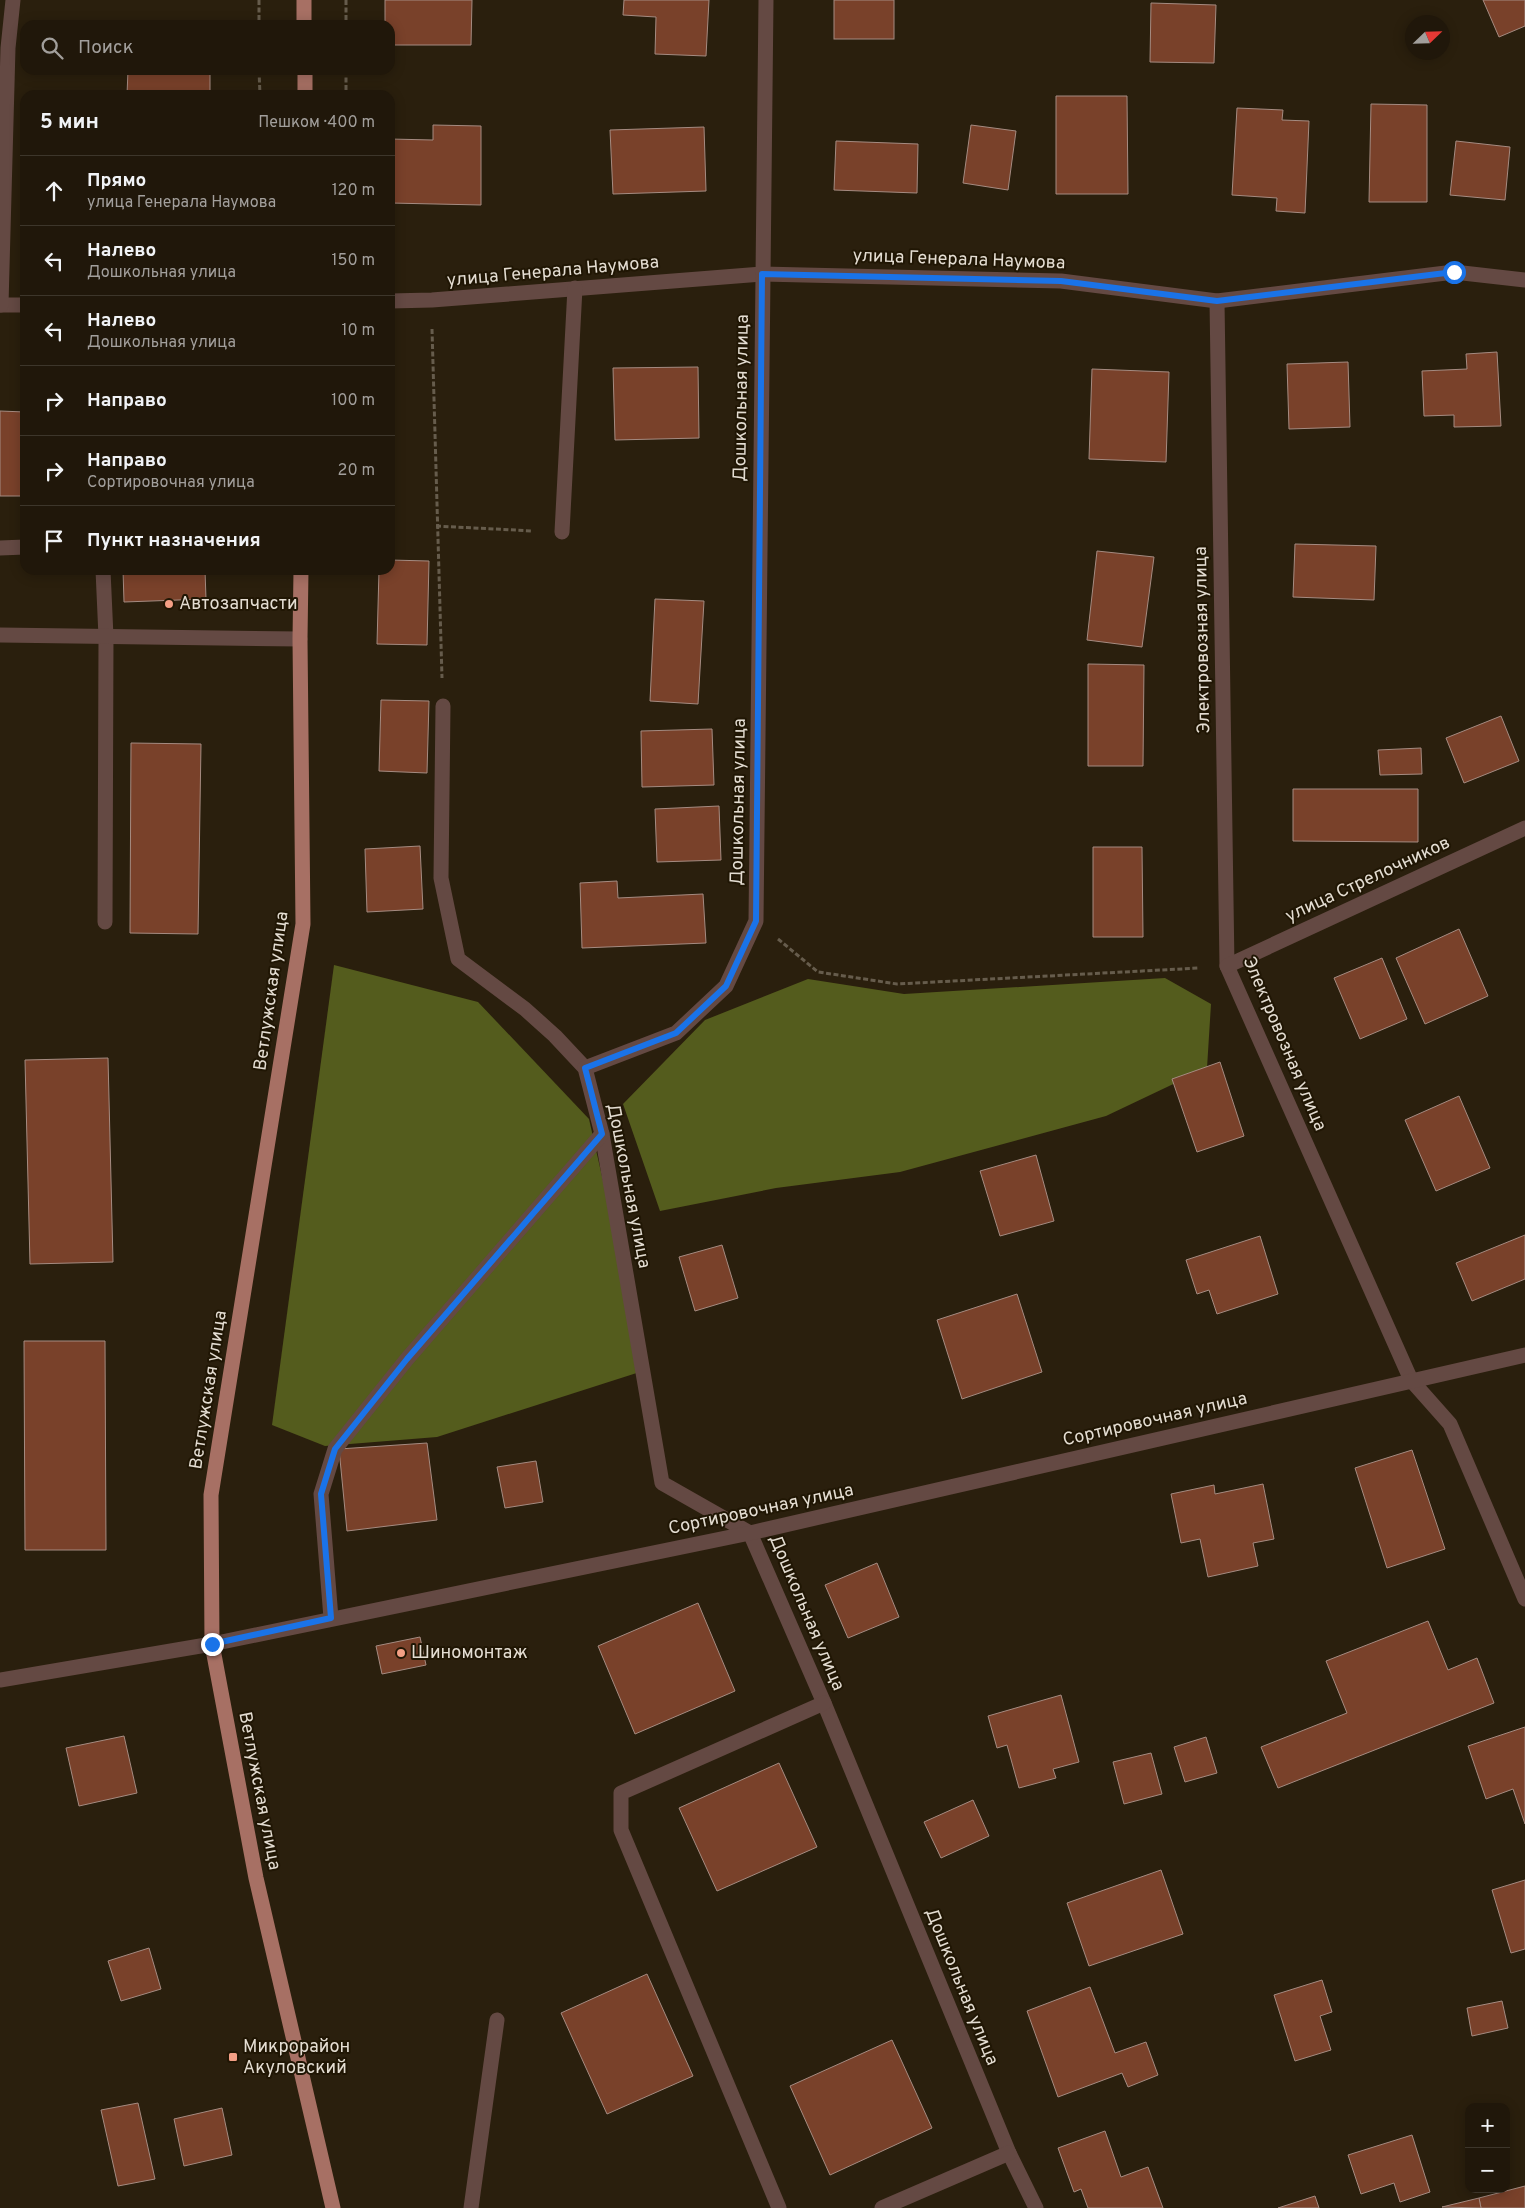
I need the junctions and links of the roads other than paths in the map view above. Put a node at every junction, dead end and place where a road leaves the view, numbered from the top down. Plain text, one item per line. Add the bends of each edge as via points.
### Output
1 (13, 0) edge
2 (304, 0) edge
3 (766, 0) edge
4 (304, 20) edge
5 (305, 75) edge
6 (305, 90) edge
7 (762, 274) junction
8 (1525, 280) edge
9 (575, 288) junction
10 (395, 301) edge
11 (1217, 301) junction
12 (20, 304) edge
13 (0, 305) edge
14 (562, 532) road end
15 (20, 547) edge
16 (0, 548) edge
17 (103, 575) edge
18 (301, 575) edge
19 (0, 636) edge
20 (106, 637) junction
21 (300, 639) junction
22 (443, 706) road end
23 (1525, 828) edge
24 (105, 922) dead end
25 (1227, 966) junction
26 (585, 1068) junction
27 (602, 1134) junction
28 (1525, 1355) edge
29 (1411, 1380) junction
30 (750, 1533) junction
31 (1525, 1600) edge
32 (331, 1618) junction
33 (212, 1644) junction
34 (0, 1680) edge
35 (824, 1703) junction
36 (497, 2020) dead end
37 (1010, 2153) junction
38 (333, 2208) edge
39 (471, 2208) edge
40 (779, 2208) edge
41 (882, 2208) edge
42 (1036, 2208) edge

1 - 13 street via 8,48
2 - 4 main road
3 - 7 street, Дошкольная улица
5 - 6 main road
7 - 9 street, улица Генерала Наумова
7 - 11 street, улица Генерала Наумова via 1061,281
7 - 26 street, Дошкольная улица via 756,921 726,986 676,1033
8 - 11 street, улица Генерала Наумова via 1454,272
9 - 10 street, улица Генерала Наумова
9 - 14 street
11 - 25 street, Электровозная улица
12 - 13 street
15 - 16 street
17 - 20 street
18 - 21 main road, Ветлужская улица
19 - 20 street
20 - 21 street
20 - 24 street
21 - 33 main road, Ветлужская улица via 303,924 211,1495
22 - 26 street via 441,878 458,959 525,1009
23 - 25 street, улица Стрелочников
25 - 29 street, Электровозная улица
26 - 27 street, Дошкольная улица
27 - 30 street, Дошкольная улица via 662,1482
27 - 32 street via 407,1359 335,1449 321,1494
28 - 29 street, Сортировочная улица
29 - 30 street, Сортировочная улица
29 - 31 street, Электровозная улица via 1450,1424
30 - 32 street, Сортировочная улица
30 - 35 street, Дошкольная улица
32 - 33 street, Сортировочная улица
33 - 34 street, Сортировочная улица
33 - 38 main road, Ветлужская улица via 256,1878
35 - 37 street, Дошкольная улица
35 - 40 street via 621,1793 621,1830
36 - 39 street
37 - 41 street
37 - 42 street, Дошкольная улица

